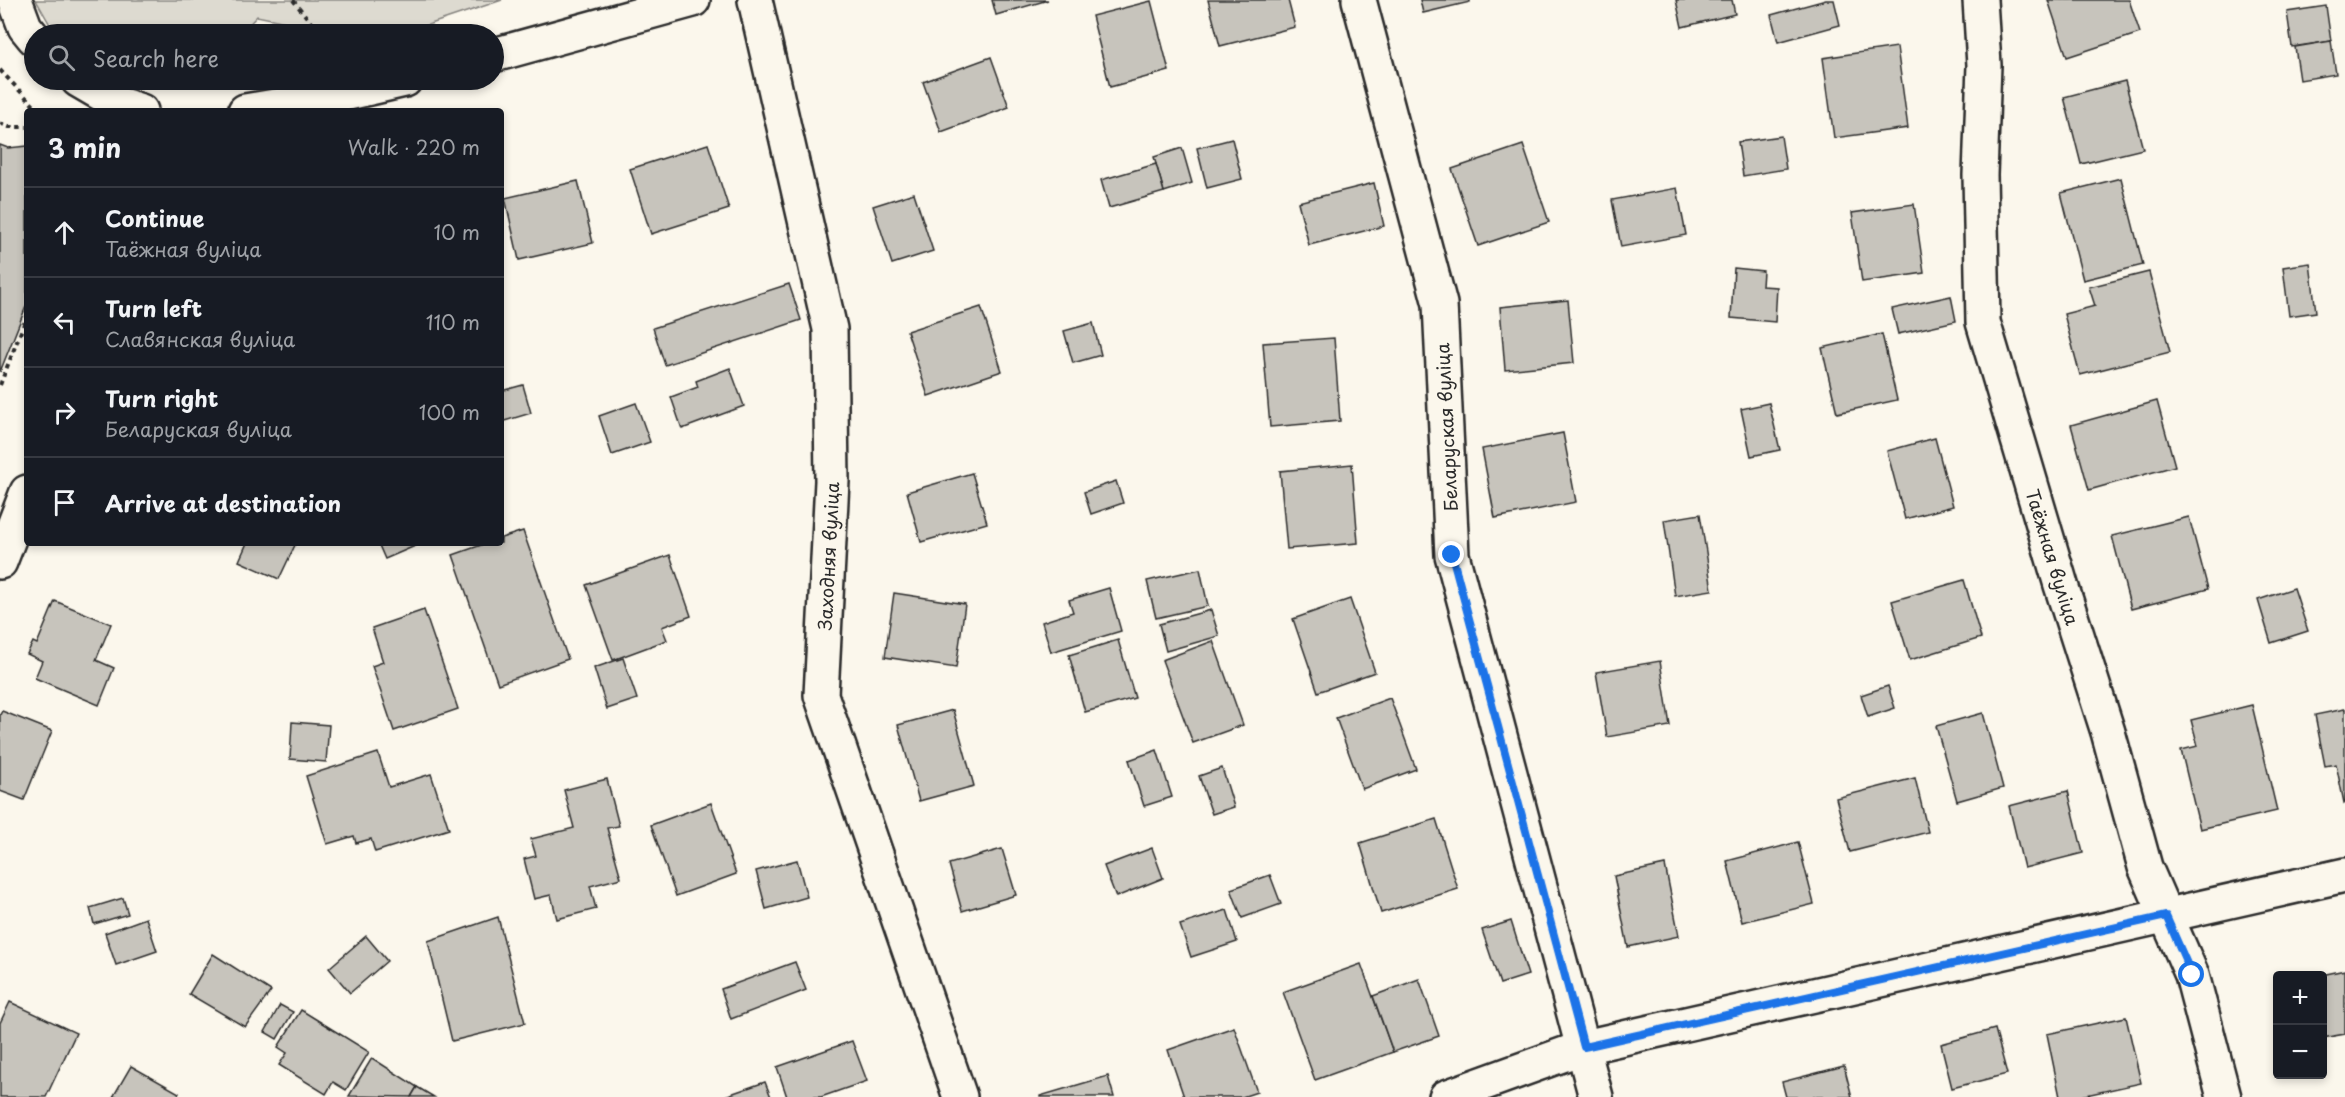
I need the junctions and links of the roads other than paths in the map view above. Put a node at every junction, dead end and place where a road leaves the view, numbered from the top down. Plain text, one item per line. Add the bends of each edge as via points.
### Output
1 (15, 0) edge
2 (693, 0) edge
3 (755, 0) edge
4 (1359, 0) edge
5 (1980, 0) edge
6 (24, 24) edge
7 (504, 52) edge
8 (95, 90) edge
9 (362, 90) edge
10 (132, 108) edge
11 (263, 108) edge
12 (24, 500) edge
13 (0, 562) edge
14 (2345, 875) edge
15 (2166, 916) junction
16 (1584, 1047) junction
17 (960, 1097) edge
18 (1446, 1097) edge
19 (1596, 1097) edge
20 (2224, 1097) edge

1 - 6 street
2 - 7 street
3 - 17 street, Заходняя вуліца via 830,329 832,481 821,695
4 - 16 street, Беларуская вуліца via 1440,304 1452,555
5 - 15 street, Таёжная вуліца via 1984,64 1980,175 1983,322 2145,867
8 - 10 street
9 - 11 street
12 - 13 street
14 - 15 street
15 - 16 street
15 - 20 street, Таёжная вуліца via 2192,975
16 - 18 street
16 - 19 street, Беларуская вуліца

